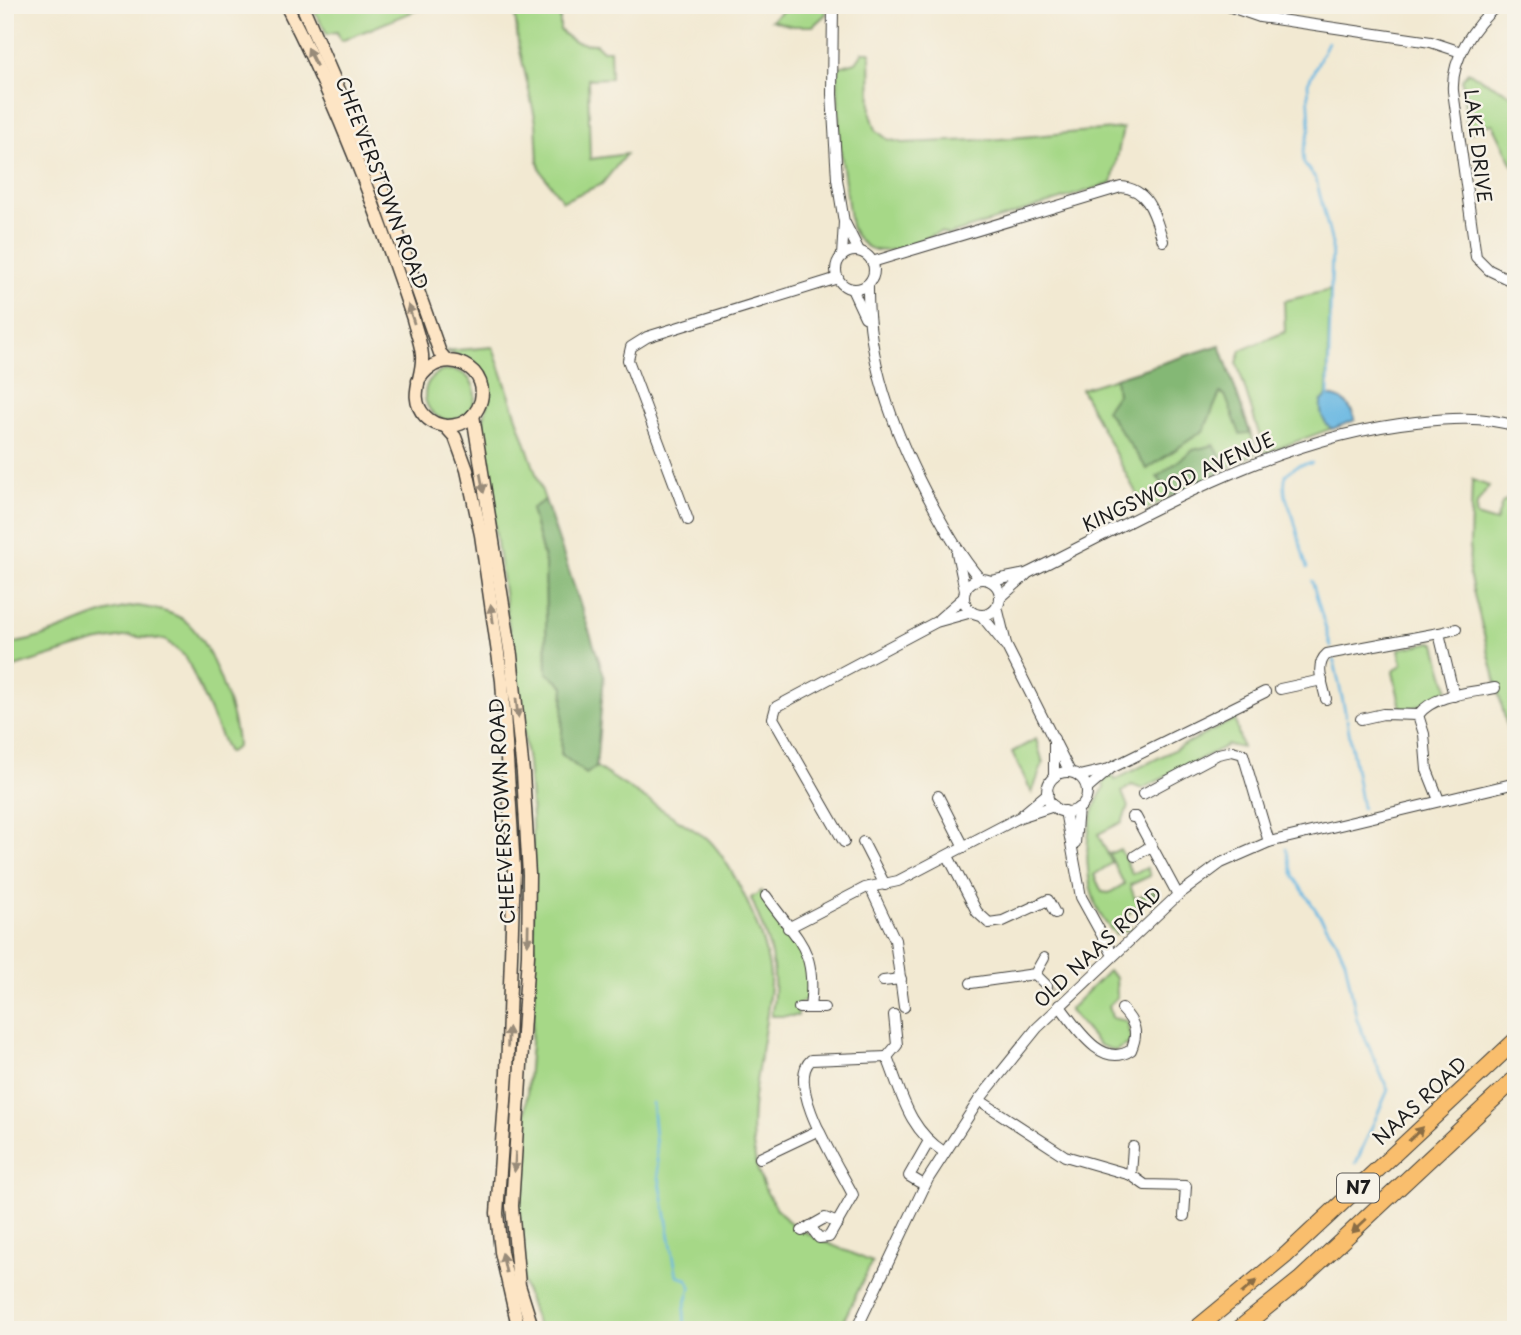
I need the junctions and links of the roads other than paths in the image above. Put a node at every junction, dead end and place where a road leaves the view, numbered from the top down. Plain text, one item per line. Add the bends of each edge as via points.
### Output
1 (286, 5) edge
2 (302, 5) edge
3 (833, 5) edge
4 (1225, 5) edge
5 (1498, 5) edge
6 (1461, 52) junction
7 (845, 222) junction
8 (1163, 241) dead end
9 (859, 251) junction
10 (842, 256) junction
11 (873, 262) junction
12 (838, 278) junction
13 (1516, 283) edge
14 (868, 285) junction
15 (852, 289) junction
16 (867, 321) junction
17 (446, 360) junction
18 (418, 381) junction
19 (473, 415) junction
20 (445, 426) junction
21 (1516, 426) edge
22 (688, 520) dead end
23 (957, 552) junction
24 (1026, 575) junction
25 (986, 580) junction
26 (964, 594) junction
27 (998, 603) junction
28 (976, 614) junction
29 (936, 622) junction
30 (1456, 629) dead end
31 (1439, 633) junction
32 (1007, 647) junction
33 (1322, 680) junction
34 (1495, 688) dead end
35 (1280, 689) dead end
36 (1265, 692) dead end
37 (1454, 696) junction
38 (1326, 699) dead end
39 (1418, 715) junction
40 (1361, 719) dead end
41 (1054, 735) junction
42 (1109, 769) junction
43 (1075, 774) junction
44 (1054, 777) junction
45 (1516, 783) edge
46 (1087, 789) junction
47 (1048, 793) junction
48 (1143, 794) dead end
49 (938, 796) dead end
50 (1438, 800) junction
51 (1054, 806) junction
52 (1078, 808) junction
53 (1065, 811) junction
54 (1020, 817) junction
55 (1132, 817) dead end
56 (844, 842) dead end
57 (863, 842) dead end
58 (1269, 842) junction
59 (1151, 846) junction
60 (964, 847) junction
61 (1074, 850) junction
62 (948, 856) junction
63 (1135, 856) dead end
64 (885, 886) junction
65 (870, 887) junction
66 (1178, 895) junction
67 (766, 896) dead end
68 (1055, 913) dead end
69 (788, 928) junction
70 (1113, 955) junction
71 (1044, 958) dead end
72 (1035, 974) junction
73 (901, 979) junction
74 (883, 981) dead end
75 (971, 983) dead end
76 (1056, 997) junction
77 (904, 1007) dead end
78 (824, 1008) dead end
79 (1122, 1009) dead end
80 (894, 1015) dead end
81 (1516, 1040) edge
82 (887, 1057) junction
83 (1516, 1078) edge
84 (979, 1100) junction
85 (819, 1130) junction
86 (929, 1141) junction
87 (1133, 1147) dead end
88 (944, 1152) junction
89 (760, 1158) dead end
90 (1131, 1175) junction
91 (919, 1182) dead end
92 (1184, 1216) dead end
93 (838, 1223) junction
94 (1300, 1280) junction
95 (519, 1330) edge
96 (533, 1330) edge
97 (856, 1330) edge
98 (1195, 1330) edge
99 (1238, 1330) edge
100 (1246, 1330) edge

18 -> 1 main road, CHEEVERSTOWN ROAD via 422,356 410,310 342,126
2 - 17 main road, CHEEVERSTOWN ROAD via 352,116
3 - 7 street via 834,143
4 - 6 street via 1260,17 1431,42
5 - 6 street, LAKE DRIVE
6 - 13 street, LAKE DRIVE via 1453,91 1472,242 1481,264
7 - 9 street
7 - 10 street
8 - 11 street via 1149,201 1134,189 1121,187
9 - 10 street
9 - 11 street
10 - 12 street via 836,267
11 - 14 street via 874,274
12 - 15 street
12 - 22 street via 647,337 631,347 628,360
14 - 15 street
14 - 16 street
15 - 16 street
16 - 23 street via 888,412
17 - 18 main road via 429,366
17 - 19 main road, CHEEVERSTOWN ROAD via 468,366 476,374 482,395
18 - 20 main road, CHEEVERSTOWN ROAD via 419,407 434,423
19 - 20 main road via 455,426
19 -> 96 main road, CHEEVERSTOWN ROAD via 509,641 523,773 528,955 512,1206 519,1285
95 -> 20 main road, CHEEVERSTOWN ROAD via 497,1213 514,869 502,681 467,470 455,438
21 - 24 street, KINGSWOOD AVENUE via 1458,417 1359,430 1297,446 1223,477
23 - 25 street
23 - 26 street
24 - 25 street, KINGSWOOD AVENUE
24 - 27 street, KINGSWOOD AVENUE
25 - 26 street via 971,582
25 - 27 street via 997,586
26 - 28 street
26 - 29 street
27 - 28 street via 990,613
27 - 32 street
28 - 29 street
28 - 32 street
29 - 56 street via 776,707 773,718
30 - 31 street
31 - 33 street via 1327,654 1321,659
31 - 37 street
32 - 41 street
33 - 35 street
33 - 38 street
34 - 37 street
36 - 42 street
37 - 39 street via 1425,705
39 - 40 street
39 - 50 street via 1427,770
41 - 43 street
41 - 44 street
42 - 43 street
42 - 46 street
43 - 44 street
43 - 46 street
44 - 47 street
45 - 50 street, OLD NAAS ROAD
46 - 52 street via 1086,800
47 - 51 street
47 - 54 street
48 - 58 street via 1218,754 1243,754
49 - 60 street
50 - 58 street, OLD NAAS ROAD
51 - 53 street
51 - 54 street
52 - 53 street
52 - 61 street
53 - 61 street
54 - 60 street
55 - 59 street
57 - 64 street
58 - 66 street, OLD NAAS ROAD via 1221,863
59 - 63 street
59 - 66 street
60 - 62 street
61 - 70 street via 1081,897
62 - 64 street
62 - 68 street via 977,912 989,923 1048,900
64 - 65 street
65 - 69 street
65 - 73 street via 895,940
66 - 70 street, OLD NAAS ROAD
67 - 69 street
69 - 78 street via 811,963 804,1008
70 - 76 street, OLD NAAS ROAD
71 - 72 street
72 - 75 street
72 - 76 street
73 - 74 street
73 - 77 street
76 - 79 street via 1093,1047 1111,1054 1131,1050 1137,1037 1132,1020
76 - 84 street, OLD NAAS ROAD
80 - 82 street via 897,1045
98 -> 81 highway, NAAS ROAD / N7 via 1286,1255
82 - 85 street via 808,1063 803,1074
82 - 86 street via 904,1107
83 -> 94 highway, N7
84 - 88 street, OLD NAAS ROAD
84 - 90 street via 1065,1156
85 - 89 street
85 - 93 street via 853,1195
86 - 88 street
86 - 91 street via 909,1176
87 - 90 street
88 - 97 street, OLD NAAS ROAD
90 - 92 street via 1145,1185 1186,1186
93 - 93 street via 825,1218 806,1229 824,1239
94 - 99 highway, N7
94 - 100 highway, N7

